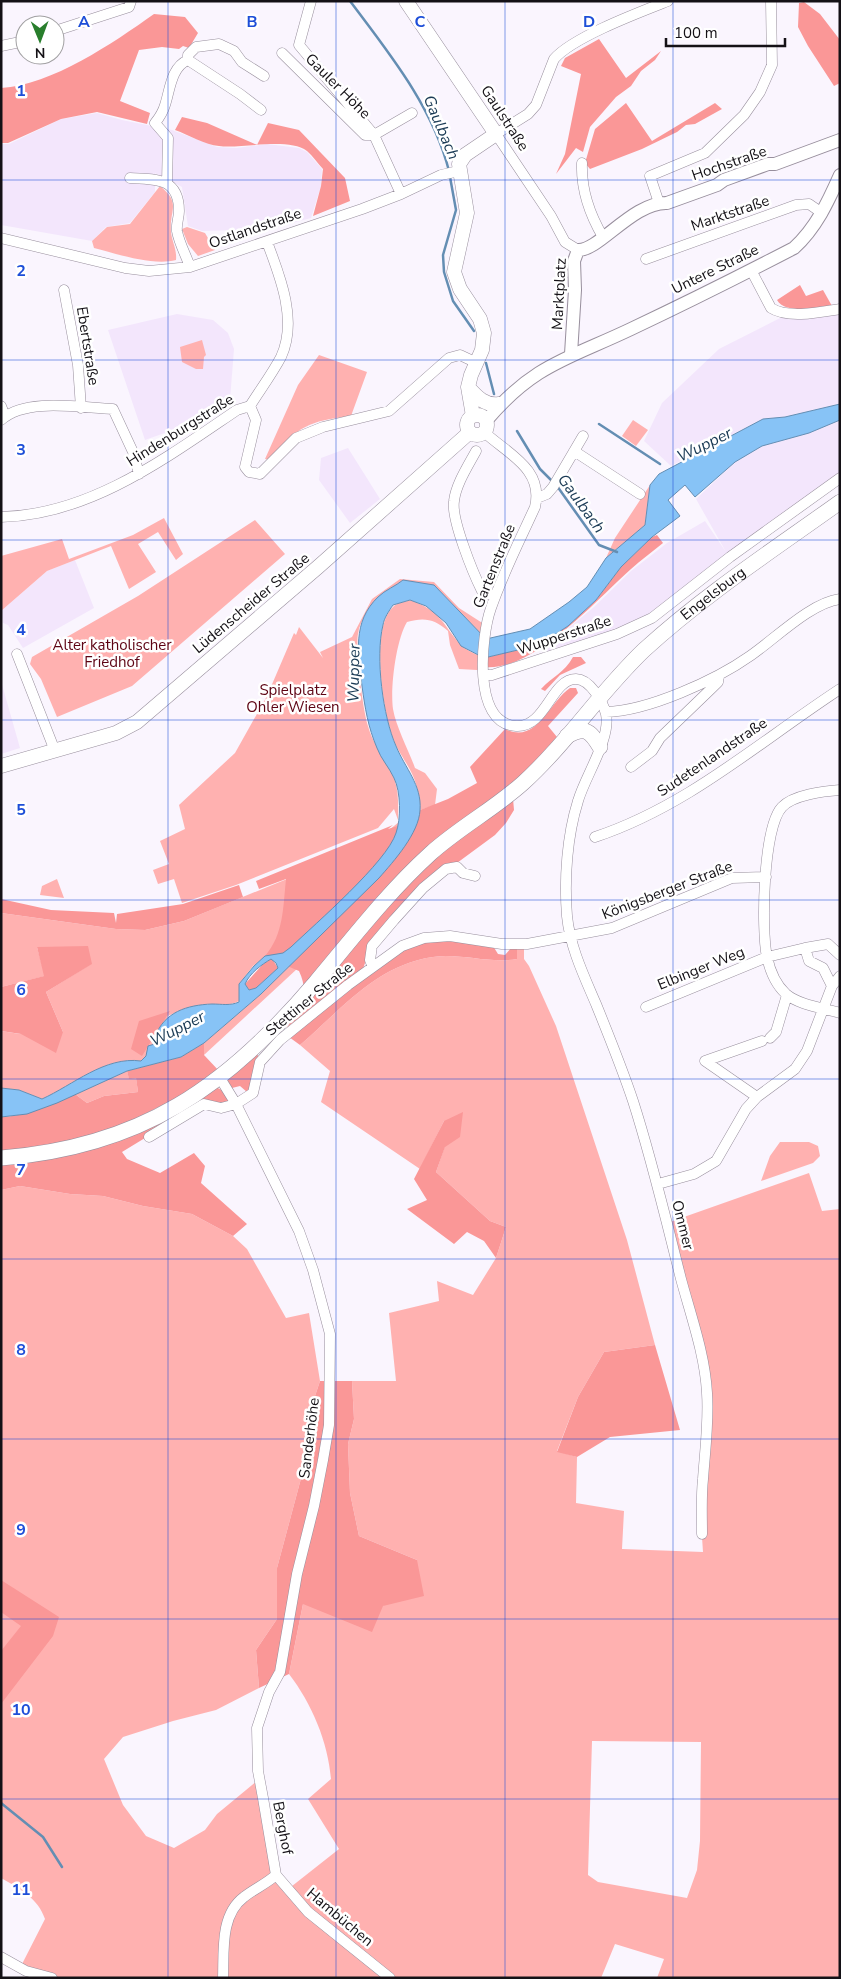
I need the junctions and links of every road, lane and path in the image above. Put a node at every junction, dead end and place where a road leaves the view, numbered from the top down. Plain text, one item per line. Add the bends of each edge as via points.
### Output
1 (131, 1) edge
2 (311, 1) edge
3 (406, 1) edge
4 (668, 1) edge
5 (771, 1) edge
6 (648, 6) edge
7 (65, 28) edge
8 (15, 43) edge
9 (1, 46) edge
10 (282, 53) dead end
11 (188, 60) junction
12 (264, 76) dead end
13 (260, 110) dead end
14 (412, 113) dead end
15 (496, 134) junction
16 (374, 135) junction
17 (840, 140) edge
18 (582, 163) dead end
19 (456, 171) junction
20 (840, 175) edge
21 (130, 178) dead end
22 (167, 183) junction
23 (401, 194) junction
24 (659, 202) junction
25 (822, 213) junction
26 (631, 217) joint
27 (603, 237) junction
28 (1, 238) edge
29 (267, 242) junction
30 (578, 250) junction
31 (646, 259) dead end
32 (190, 267) junction
33 (751, 270) junction
34 (64, 290) dead end
35 (840, 309) edge
36 (576, 349) junction
37 (477, 363) junction
38 (468, 387) junction
39 (500, 404) junction
40 (1, 406) edge
41 (250, 406) junction
42 (81, 408) junction
43 (3, 418) edge
44 (481, 423) junction
45 (584, 436) dead end
46 (476, 451) dead end
47 (574, 451) junction
48 (139, 474) junction
49 (840, 478) edge
50 (640, 494) dead end
51 (537, 498) junction
52 (840, 502) edge
53 (1, 516) edge
54 (495, 597) junction
55 (840, 599) edge
56 (18, 654) dead end
57 (483, 670) junction
58 (718, 676) junction
59 (840, 688) edge
60 (599, 700) junction
61 (565, 737) junction
62 (600, 747) junction
63 (55, 751) junction
64 (1, 766) edge
65 (631, 767) dead end
66 (840, 790) edge
67 (595, 837) dead end
68 (475, 876) dead end
69 (766, 877) junction
70 (570, 935) junction
71 (806, 948) junction
72 (840, 955) edge
73 (767, 957) junction
74 (372, 967) junction
75 (840, 976) edge
76 (832, 986) junction
77 (787, 995) junction
78 (646, 1007) dead end
79 (823, 1008) junction
80 (840, 1013) edge
81 (220, 1078) junction
82 (757, 1097) junction
83 (236, 1104) junction
84 (149, 1137) dead end
85 (1, 1158) edge
86 (658, 1184) junction
87 (702, 1534) dead end
88 (261, 1786) joint
89 (276, 1875) junction
90 (1, 1957) edge
91 (52, 1978) edge
92 (223, 1978) edge
93 (390, 1978) edge

1 - 7 street via 129,7
2 - 16 street, Gauler Höhe via 300,45
3 - 15 main road, Gaulstraße
4 - 6 street
5 - 24 street via 772,65 760,92 744,115 705,153 650,176
6 - 15 street via 559,53 536,105 528,114
8 - 9 street
10 - 16 street, Gauler Höhe via 365,135
11 - 12 street via 188,55 196,47 219,44 234,51 242,62
11 - 13 street
11 - 22 street via 181,63 167,90 165,105 155,124 168,138
14 - 16 street
15 - 19 main road via 466,155
15 - 30 street, Gaulstraße via 565,242
16 - 23 street, Gauler Höhe
17 - 24 street, Hochstraße via 667,203
18 - 27 street via 587,202
19 - 23 street, Ostlandstraße
19 - 37 main road via 466,213 454,272 482,326 484,344
20 - 25 street, Untere Straße
21 - 22 street
22 - 32 street via 176,194 177,229
23 - 29 street, Ostlandstraße
24 - 26 street, Hochstraße
25 - 31 street, Marktstraße via 808,204 796,206
25 - 33 street, Untere Straße via 794,248
26 - 27 street, Marktplatz
27 - 30 street, Marktplatz
28 - 32 street, Ostlandstraße via 125,268 149,271
29 - 32 street, Ostlandstraße
29 - 41 street via 281,282 288,329 280,358
30 - 36 street, Marktplatz via 574,261
33 - 35 street via 775,310 790,313
33 - 36 street, Untere Straße via 629,330
34 - 42 street, Ebertstraße via 78,365
36 - 39 street via 529,378
37 - 38 main road
37 - 41 street, Hindenburgstraße via 460,356 448,358 389,411 303,435 290,443 260,474 249,472 245,467 256,420
38 - 39 main road via 479,399
38 - 44 main road
39 - 44 street
40 - 43 street
41 - 48 street, Hindenburgstraße via 237,410
42 - 43 street via 34,406
42 - 48 street via 114,409
44 - 51 street via 530,472 535,480
44 - 63 main road, Lüdenscheider Straße via 476,435 470,432 137,722
45 - 47 street
46 - 54 street via 459,485 454,507 476,579 482,590
47 - 50 street
47 - 51 street via 555,483 546,494
48 - 53 street, Hindenburgstraße via 86,499 49,509
49 - 57 street, Wupperstraße via 739,550 652,618 617,634 492,674
51 - 54 street, Gartenstraße
52 - 60 main road, Engelsburg via 675,623
54 - 57 street, Gartenstraße via 489,612
55 - 58 street via 813,610
56 - 63 street
57 - 60 street, Gartenstraße via 485,696 491,710 503,722 517,726 533,722 565,683 581,680
58 - 60 street via 666,698 616,712
58 - 65 street via 718,682 660,738 652,751
59 - 67 street, Sudetenlandstraße via 668,806
60 - 61 main road, Engelsburg
60 - 62 street via 605,732
61 - 62 main road via 587,731
61 - 81 main road, Engelsburg via 520,785 426,858 383,902 286,1016
62 - 70 street via 572,822 567,887
63 - 64 main road, Lüdenscheider Straße
66 - 69 street via 813,793 782,806 769,834
68 - 74 street, Stettiner Straße via 463,873 457,867 446,869 423,888 372,946
69 - 70 street, Königsberger Straße via 732,878 612,928
69 - 73 street via 764,934
70 - 74 street, Stettiner Straße via 516,945 450,936 431,937 402,946
70 - 86 street, Ommer via 630,1091
71 - 72 street, Elbinger Weg via 828,944
71 - 73 street, Elbinger Weg
71 - 76 street via 809,961 823,968
73 - 77 street via 772,976
73 - 78 street, Elbinger Weg
74 - 83 street, Stettiner Straße via 271,1049 260,1062 253,1093
75 - 76 street
76 - 79 street
77 - 79 street
77 - 82 street via 776,1032 766,1039 705,1061
79 - 80 street
79 - 82 street via 807,1051 795,1069
81 - 83 street
81 - 85 main road, Engelsburg via 163,1114 114,1136 63,1150
82 - 86 street via 711,1165 694,1174
83 - 84 street via 221,1108 204,1104
83 - 88 street, Sanderhöhe via 299,1231 314,1270 330,1334 329,1425 314,1506 296,1574 280,1672 268,1692 258,1728
86 - 87 street, Ommer via 707,1390
88 - 89 street, Berghof
89 - 92 street via 245,1896 232,1910 226,1926
89 - 93 street, Hambüchen via 308,1912
90 - 91 street via 26,1971

